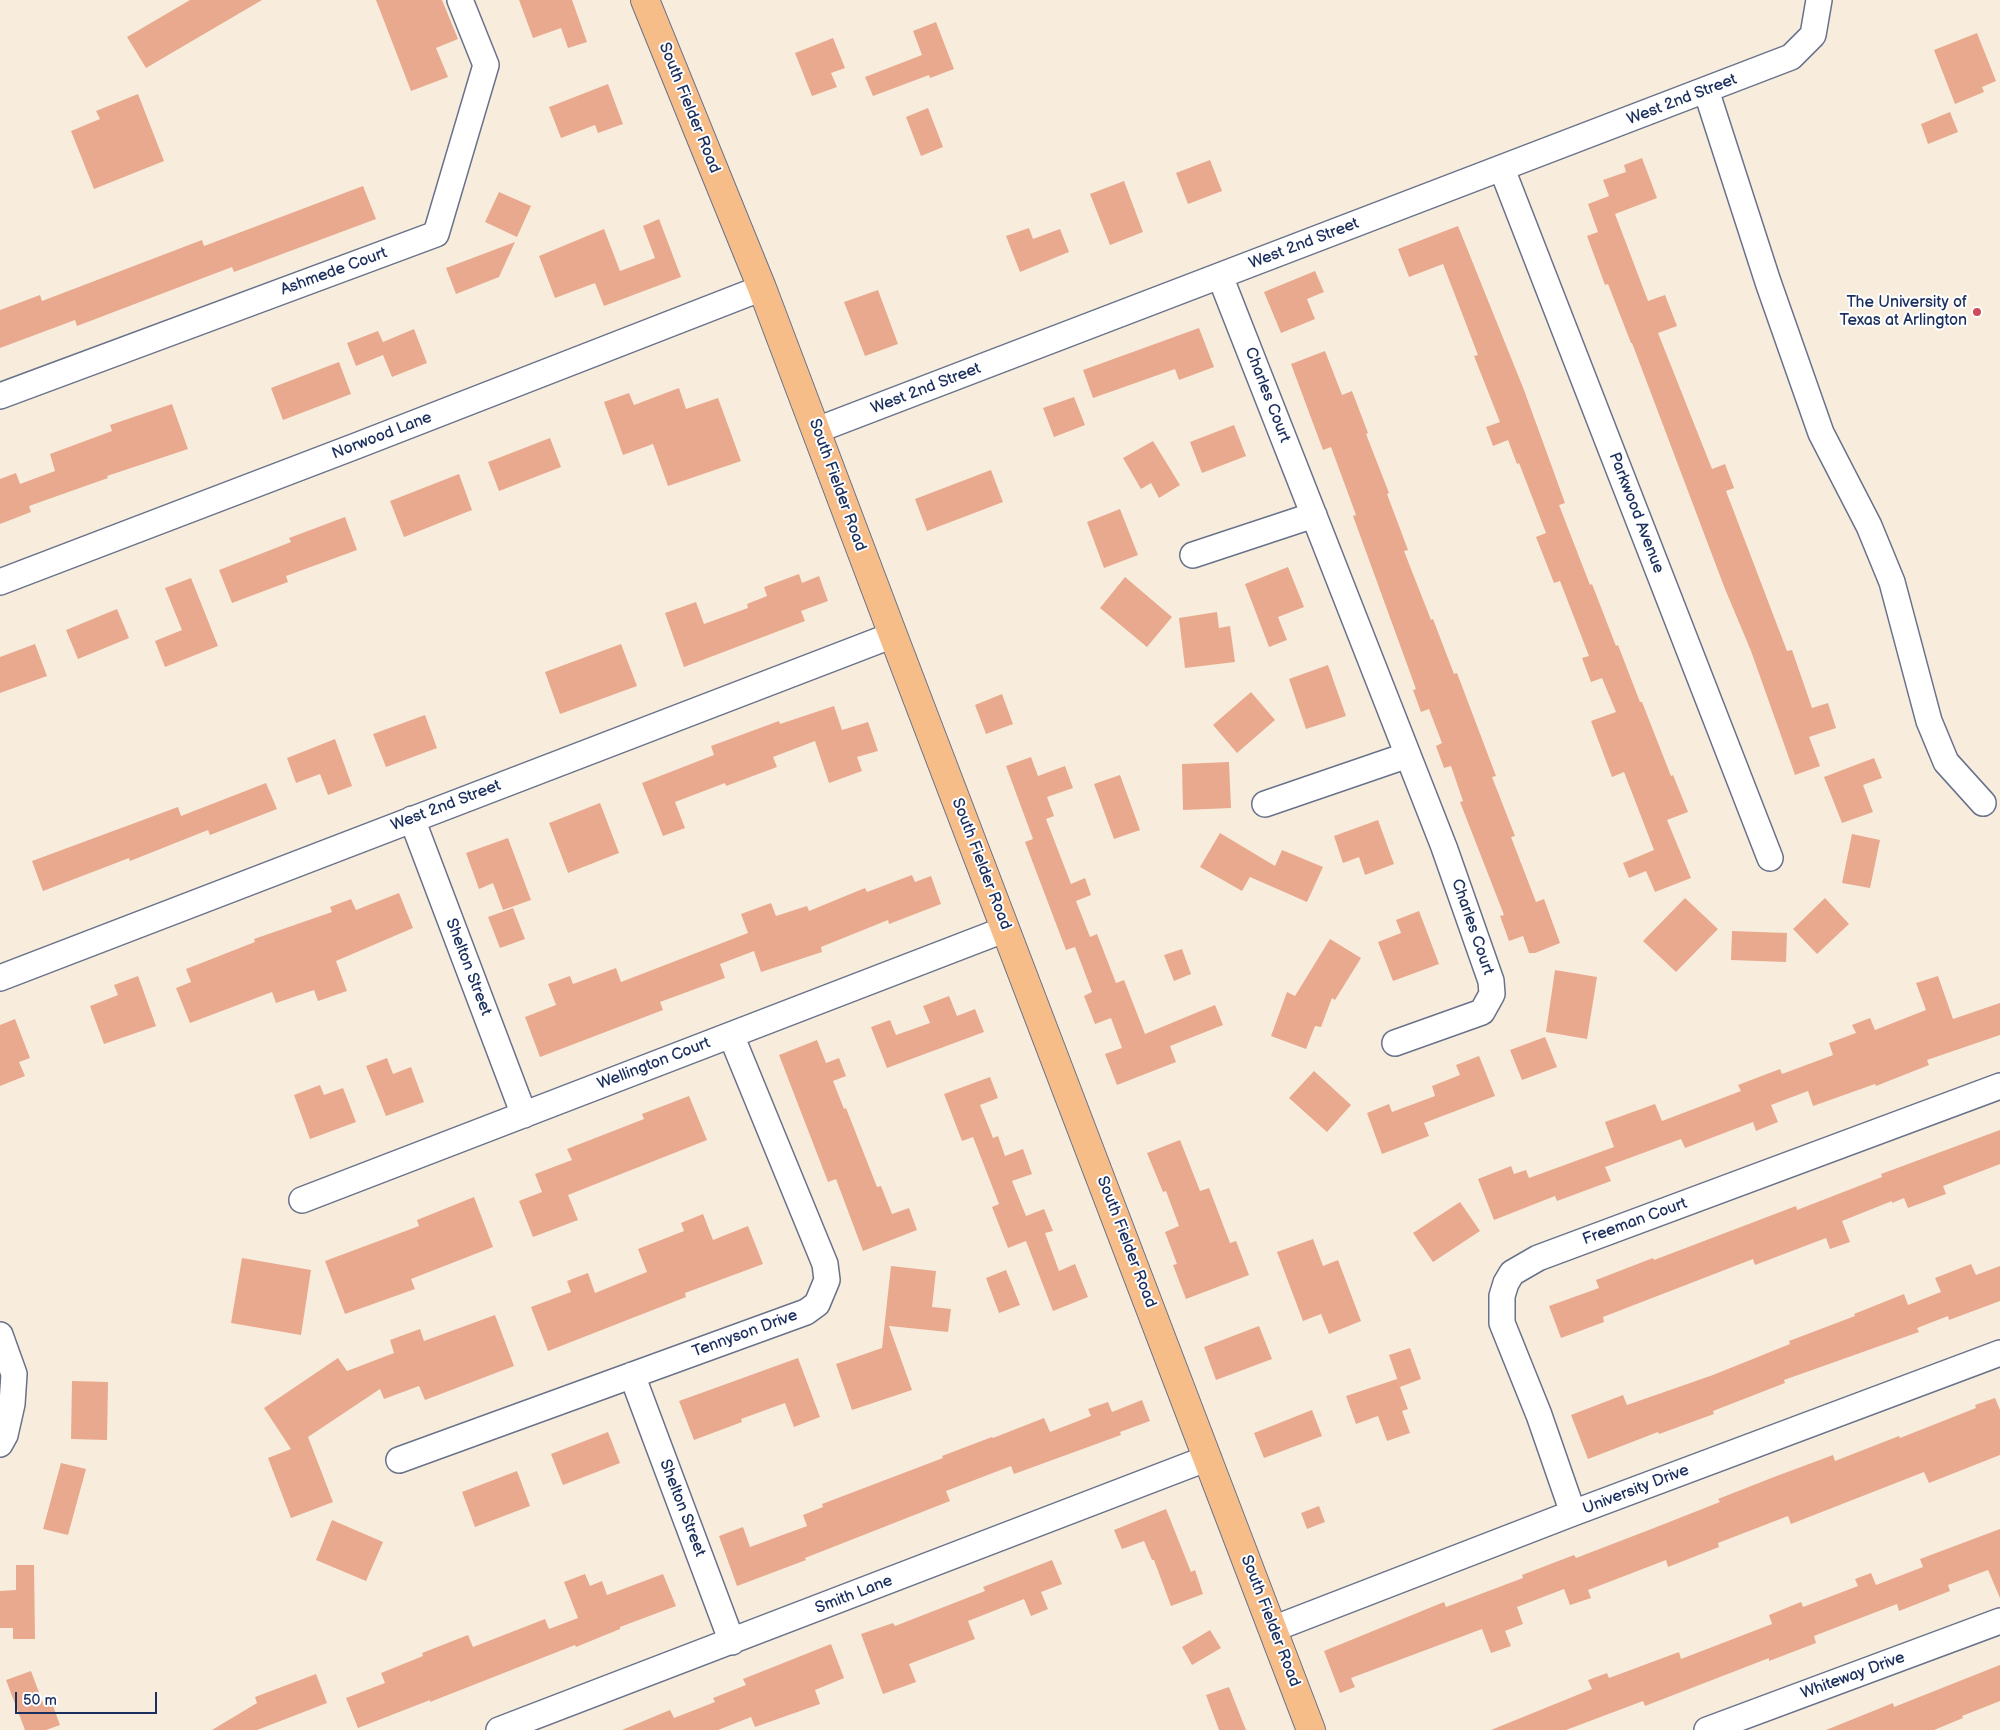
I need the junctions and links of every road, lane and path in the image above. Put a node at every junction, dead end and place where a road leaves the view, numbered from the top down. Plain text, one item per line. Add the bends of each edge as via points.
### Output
1 (460, 0) edge
2 (645, 0) edge
3 (1819, 0) edge
4 (1706, 90) junction
5 (1502, 169) junction
6 (1220, 276) junction
7 (762, 288) junction
8 (0, 396) edge
9 (816, 430) junction
10 (1314, 514) junction
11 (1193, 555) dead end
12 (0, 582) edge
13 (893, 635) junction
14 (1408, 755) junction
15 (1982, 803) dead end
16 (1265, 804) dead end
17 (412, 819) junction
18 (1770, 858) dead end
19 (1006, 929) junction
20 (0, 978) edge
21 (731, 1035) junction
22 (1395, 1042) dead end
23 (2000, 1086) edge
24 (524, 1115) junction
25 (302, 1200) dead end
26 (0, 1335) edge
27 (2000, 1353) edge
28 (632, 1375) junction
29 (0, 1444) edge
30 (1208, 1458) junction
31 (399, 1460) dead end
32 (1573, 1513) junction
33 (2000, 1621) edge
34 (1273, 1629) junction
35 (732, 1642) junction
36 (499, 1730) edge
37 (1312, 1730) edge
38 (1707, 1730) edge

1 - 8 street, Ashmede Court via 486,65 436,234
2 - 7 main road, South Fielder Road
3 - 4 street, West 2nd Street via 1813,35 1791,57
4 - 5 street, West 2nd Street
4 - 15 street via 1821,433 1869,526 1892,582 1929,721 1946,762
5 - 6 street, West 2nd Street
5 - 18 street, Parkwood Avenue
6 - 9 street, West 2nd Street
6 - 10 street, Charles Court
7 - 9 main road, South Fielder Road
7 - 12 street, Norwood Lane
9 - 13 main road, South Fielder Road
10 - 11 street
10 - 14 street, Charles Court
13 - 17 street, West 2nd Street
13 - 19 main road, South Fielder Road
14 - 16 street
14 - 22 street, Charles Court via 1444,846 1491,981 1492,994 1482,1012
17 - 20 street, West 2nd Street
17 - 24 street, Shelton Street
19 - 21 street, Wellington Court
19 - 30 main road, South Fielder Road
21 - 24 street, Wellington Court
21 - 28 street, Tennyson Drive via 824,1264 827,1280 817,1304 806,1312
23 - 32 street, Freeman Court via 1538,1258 1512,1273 1502,1296 1502,1323
24 - 25 street, Wellington Court
26 - 29 street via 14,1374 12,1404
27 - 32 street, University Drive
28 - 31 street, Tennyson Drive
28 - 35 street, Shelton Street
30 - 34 main road, South Fielder Road
30 - 35 street, Smith Lane
32 - 34 street, University Drive
33 - 38 street, Whiteway Drive
34 - 37 main road, South Fielder Road
35 - 36 street, Smith Lane

